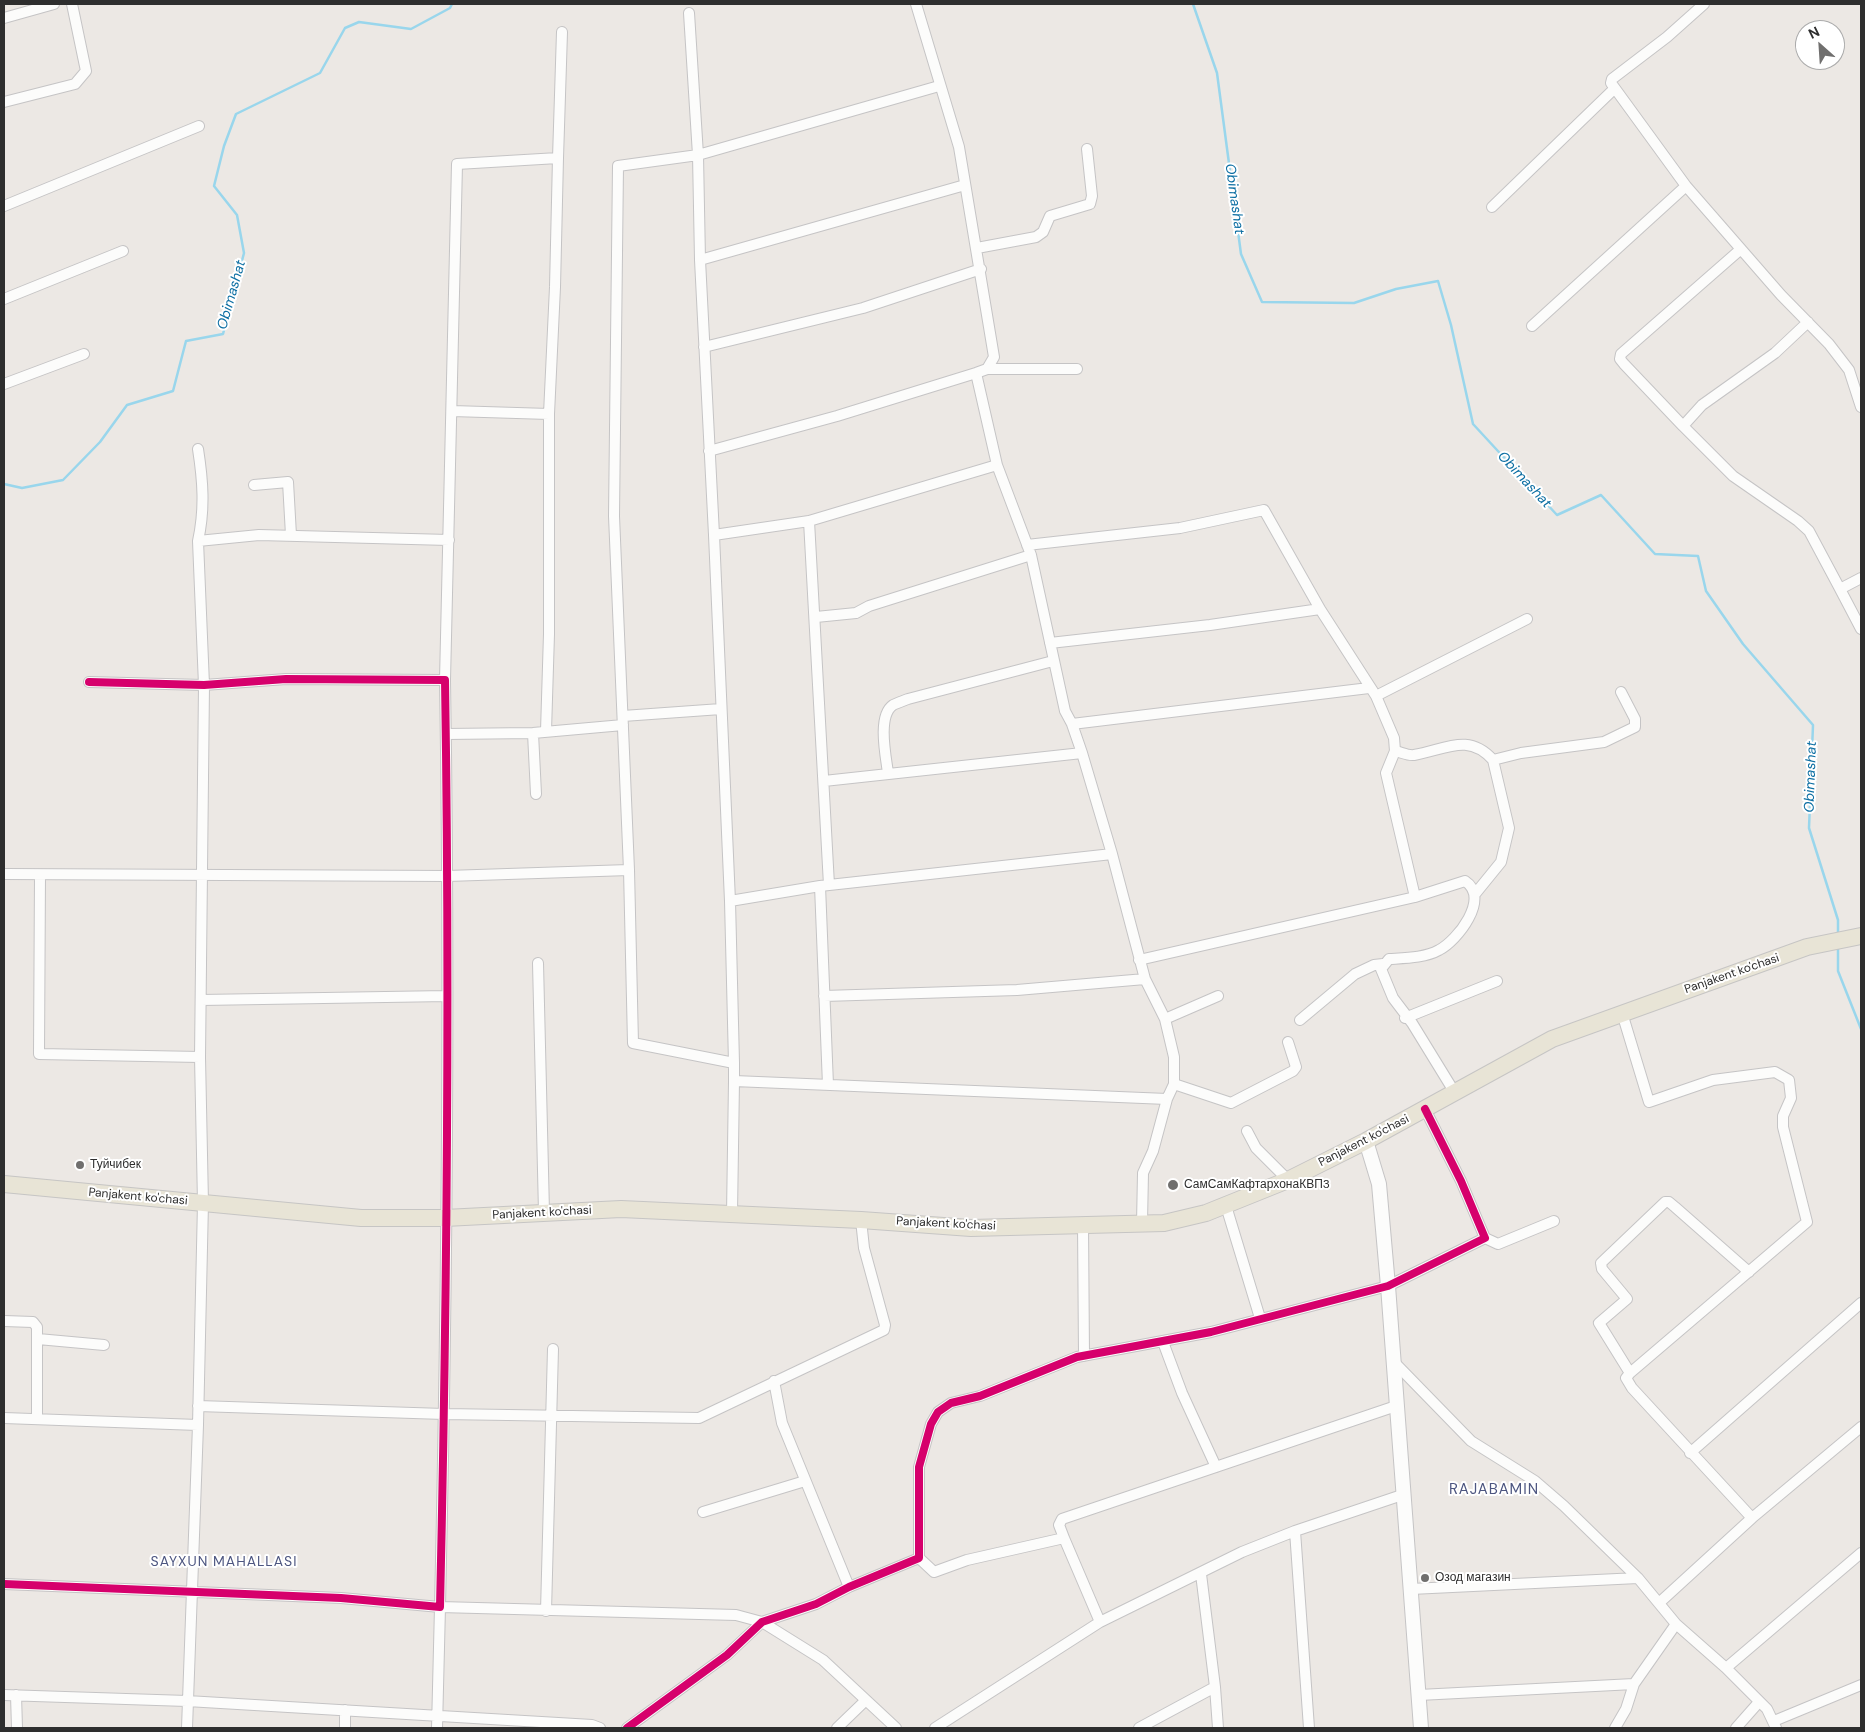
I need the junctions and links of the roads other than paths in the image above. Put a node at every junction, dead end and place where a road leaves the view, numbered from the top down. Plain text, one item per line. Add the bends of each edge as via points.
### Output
1 (54, 4) edge
2 (72, 4) edge
3 (916, 4) edge
4 (1704, 4) edge
5 (689, 13) dead end
6 (4, 18) edge
7 (562, 32) dead end
8 (939, 86) junction
9 (1614, 89) junction
10 (4, 102) edge
11 (199, 126) dead end
12 (1088, 149) dead end
13 (698, 154) junction
14 (558, 158) junction
15 (965, 185) junction
16 (1686, 186) junction
17 (4, 206) edge
18 (1492, 207) dead end
19 (977, 248) junction
20 (1740, 249) junction
21 (123, 251) dead end
22 (700, 260) junction
23 (980, 269) junction
24 (4, 299) edge
25 (1808, 322) junction
26 (1532, 326) dead end
27 (704, 347) junction
28 (84, 354) dead end
29 (1078, 368) dead end
30 (987, 369) junction
31 (976, 373) junction
32 (4, 384) edge
33 (1861, 408) edge
34 (452, 411) junction
35 (549, 414) junction
36 (1683, 426) junction
37 (198, 449) dead end
38 (709, 451) junction
39 (997, 464) junction
40 (254, 485) dead end
41 (809, 520) junction
42 (291, 535) junction
43 (714, 535) junction
44 (449, 540) junction
45 (198, 541) junction
46 (1027, 545) junction
47 (1031, 555) junction
48 (1861, 578) edge
49 (1840, 589) junction
50 (1320, 609) junction
51 (816, 616) junction
52 (1527, 619) dead end
53 (1861, 629) edge
54 (1050, 643) junction
55 (1053, 661) junction
56 (445, 680) junction
57 (90, 682) dead end
58 (204, 685) junction
59 (1373, 692) junction
60 (1621, 692) dead end
61 (721, 709) junction
62 (623, 720) junction
63 (1072, 724) junction
64 (546, 731) junction
65 (533, 733) junction
66 (446, 734) junction
67 (1395, 751) junction
68 (1082, 753) junction
69 (1493, 760) junction
70 (888, 773) junction
71 (824, 781) junction
72 (536, 794) dead end
73 (1112, 854) junction
74 (629, 870) junction
75 (4, 874) edge
76 (203, 874) junction
77 (40, 875) junction
78 (447, 876) junction
79 (820, 886) junction
80 (1475, 894) junction
81 (1415, 897) junction
82 (730, 901) junction
83 (1861, 936) edge
84 (1139, 960) junction
85 (538, 963) dead end
86 (1383, 964) junction
87 (1145, 979) junction
88 (1497, 981) dead end
89 (447, 996) junction
90 (824, 996) junction
91 (1218, 996) dead end
92 (201, 1000) junction
93 (1622, 1012) junction
94 (1405, 1018) junction
95 (1165, 1020) junction
96 (1300, 1020) dead end
97 (1288, 1042) dead end
98 (200, 1056) junction
99 (734, 1063) junction
100 (734, 1081) junction
101 (1174, 1084) junction
102 (828, 1085) junction
103 (1455, 1093) junction
104 (1167, 1099) junction
105 (1425, 1109) junction
106 (1247, 1131) dead end
107 (1366, 1141) junction
108 (1288, 1180) junction
109 (4, 1184) edge
110 (202, 1203) junction
111 (1226, 1206) junction
112 (544, 1212) junction
113 (732, 1214) junction
114 (446, 1218) junction
115 (861, 1220) junction
116 (1554, 1221) dead end
117 (1142, 1223) junction
118 (1084, 1224) junction
119 (1485, 1238) junction
120 (1749, 1272) junction
121 (1388, 1286) junction
122 (1861, 1303) edge
123 (1260, 1318) junction
124 (4, 1321) edge
125 (38, 1339) junction
126 (1163, 1342) junction
127 (104, 1345) dead end
128 (553, 1349) dead end
129 (1084, 1356) junction
130 (1393, 1361) junction
131 (1630, 1373) junction
132 (774, 1382) junction
133 (198, 1406) junction
134 (1396, 1406) junction
135 (444, 1414) junction
136 (551, 1417) junction
137 (4, 1418) edge
138 (37, 1420) junction
139 (198, 1425) junction
140 (1861, 1427) edge
141 (1690, 1453) junction
142 (1216, 1467) junction
143 (805, 1482) junction
144 (1405, 1494) junction
145 (703, 1512) dead end
146 (1752, 1518) junction
147 (1295, 1531) junction
148 (1064, 1538) junction
149 (1861, 1554) edge
150 (919, 1558) junction
151 (1201, 1574) junction
152 (1638, 1578) junction
153 (4, 1584) edge
154 (849, 1587) junction
155 (1412, 1589) junction
156 (193, 1591) junction
157 (1659, 1603) junction
158 (440, 1607) junction
159 (546, 1611) junction
160 (762, 1622) junction
161 (1100, 1622) junction
162 (1676, 1624) junction
163 (1726, 1668) junction
164 (1634, 1684) junction
165 (1861, 1686) edge
166 (1215, 1687) junction
167 (4, 1695) edge
168 (1419, 1695) junction
169 (16, 1696) junction
170 (866, 1700) junction
171 (187, 1701) junction
172 (1759, 1702) junction
173 (345, 1710) junction
174 (437, 1716) junction
175 (1775, 1725) edge
176 (17, 1728) edge
177 (187, 1728) edge
178 (345, 1728) edge
179 (437, 1728) edge
180 (600, 1728) edge
181 (627, 1728) edge
182 (837, 1728) edge
183 (896, 1728) edge
184 (935, 1728) edge
185 (1139, 1728) edge
186 (1218, 1728) edge
187 (1309, 1728) edge
188 (1421, 1728) edge
189 (1615, 1728) edge
190 (1736, 1728) edge

1 - 6 street
2 - 10 street via 86,71 75,84
3 - 8 street
4 - 9 street via 1612,79
5 - 13 street
7 - 14 street
8 - 13 street
8 - 15 street via 959,147
9 - 16 street
9 - 18 street
11 - 17 street
12 - 19 street via 1090,204 1050,216 1043,232 1036,237
13 - 22 street
13 - 62 street via 618,166 614,516
14 - 34 street via 457,164
14 - 35 street
15 - 19 street
15 - 22 street
16 - 20 street
16 - 26 street
19 - 23 street
20 - 25 street
20 - 36 street via 1621,354 1624,364
21 - 24 street
22 - 27 street
23 - 27 street via 863,308
23 - 30 street via 994,357
25 - 33 street via 1849,370
25 - 36 street via 1774,353 1702,405
27 - 38 street
28 - 32 street
29 - 30 street
30 - 31 street
31 - 38 street
31 - 39 street
34 - 35 street
34 - 44 street
35 - 64 street
36 - 49 street via 1733,476 1809,531
37 - 45 street via 204,486
38 - 43 street
39 - 41 street
39 - 46 street
40 - 42 street via 288,482
41 - 43 street
41 - 51 street
42 - 44 street
42 - 45 street
43 - 61 street
44 - 56 street
45 - 58 street
46 - 47 street
46 - 50 street via 1180,528 1264,510
47 - 51 street via 869,606 856,613
47 - 54 street
48 - 49 street
49 - 53 street
50 - 54 street
50 - 59 street
51 - 71 street
52 - 59 street
54 - 55 street
55 - 63 street via 1065,711
55 - 70 street via 892,706 884,726
56 - 58 street via 286,679
56 - 66 street
57 - 58 street
58 - 76 street
59 - 63 street
59 - 67 street via 1394,738
60 - 69 street via 1635,719 1635,727 1604,742
61 - 62 street
61 - 82 street
62 - 64 street
62 - 74 street
63 - 68 street
64 - 65 street
65 - 66 street
65 - 72 street
66 - 78 street
67 - 69 street via 1413,756 1466,743 1485,752
67 - 81 street via 1386,773
68 - 70 street
68 - 73 street
69 - 80 street via 1509,828 1501,862
70 - 71 street
71 - 79 street via 829,885
73 - 79 street
73 - 84 street
74 - 78 street
74 - 99 street via 633,1042
75 - 77 street
76 - 77 street
76 - 78 street
76 - 92 street
77 - 98 street via 39,1054
78 - 89 street
79 - 82 street
79 - 90 street
80 - 81 street via 1465,881
80 - 86 street via 1475,908 1452,942 1438,951 1389,959
81 - 84 street
82 - 99 street
83 - 93 main road, Panjakent ko'chasi via 1808,947
84 - 87 street
85 - 112 street
86 - 94 street via 1381,972
86 - 96 street via 1355,974
87 - 90 street via 1017,990
87 - 95 street
88 - 94 street
89 - 92 street
89 - 114 street
90 - 102 street
91 - 95 street
92 - 98 street
93 - 103 main road, Panjakent ko'chasi via 1552,1039
93 - 120 street via 1649,1102 1712,1080 1775,1072 1789,1080 1791,1098 1783,1116 1783,1127 1807,1222
94 - 103 street
95 - 101 street via 1174,1057
97 - 101 street via 1296,1067 1231,1103
98 - 110 street
99 - 100 street
100 - 102 street
100 - 113 street
101 - 104 street
102 - 104 street
103 - 105 main road, Panjakent ko'chasi
104 - 117 street via 1153,1151 1142,1174
105 - 107 main road, Panjakent ko'chasi
105 - 119 street
106 - 108 street via 1256,1148
107 - 108 main road, Panjakent ko'chasi
107 - 121 main road via 1378,1184
108 - 111 main road, Panjakent ko'chasi
109 - 110 main road, Panjakent ko'chasi
110 - 114 main road, Panjakent ko'chasi via 361,1218
110 - 133 street
111 - 117 main road, Panjakent ko'chasi via 1184,1219
111 - 123 street
112 - 113 main road, Panjakent ko'chasi via 621,1209
112 - 114 main road, Panjakent ko'chasi
113 - 115 main road, Panjakent ko'chasi
114 - 135 street
115 - 118 main road, Panjakent ko'chasi via 971,1228
115 - 132 street via 864,1248 884,1330
116 - 119 street via 1498,1244
117 - 118 main road, Panjakent ko'chasi
118 - 129 street
119 - 121 street
120 - 131 street
120 - 131 street via 1669,1202 1665,1202 1601,1263 1602,1269 1627,1299 1599,1324
121 - 123 street
121 - 130 main road
122 - 141 street
123 - 126 street
124 - 125 street via 33,1322
125 - 127 street
125 - 138 street
126 - 129 street
126 - 142 street
128 - 136 street
129 - 150 street via 980,1396 951,1402 938,1412 931,1424 920,1468
130 - 134 main road
130 - 152 street via 1471,1441 1535,1481
131 - 141 street via 1626,1378 1629,1384
132 - 136 street via 699,1418
132 - 143 street via 782,1423
133 - 135 street
133 - 139 street
134 - 142 street
134 - 144 main road
135 - 136 street
135 - 158 street
136 - 159 street
137 - 138 street
138 - 139 street
139 - 156 street
140 - 146 street
141 - 146 street
142 - 148 street via 1062,1519 1059,1525
143 - 145 street
143 - 154 street
144 - 147 street
144 - 155 main road
146 - 157 street
147 - 151 street via 1242,1552
147 - 187 street
148 - 150 street via 967,1560 934,1572
148 - 161 street
149 - 163 street
150 - 154 street
151 - 161 street
151 - 166 street
152 - 155 street
152 - 157 street
153 - 156 street
154 - 160 street via 816,1604
155 - 168 main road
156 - 158 street via 341,1598
156 - 171 street
157 - 162 street
158 - 159 street
158 - 174 street
159 - 160 street via 736,1615
160 - 170 street via 823,1660
160 - 181 street via 727,1654
161 - 184 street
162 - 163 street
162 - 164 street
163 - 172 street
164 - 168 street
164 - 189 street via 1626,1709
165 - 175 street
166 - 185 street
166 - 186 street
167 - 169 street
168 - 188 main road
169 - 171 street
169 - 176 street
170 - 182 street
170 - 183 street
171 - 173 street
171 - 177 street
172 - 175 street
172 - 190 street
173 - 174 street
173 - 178 street
174 - 179 street
174 - 180 street

